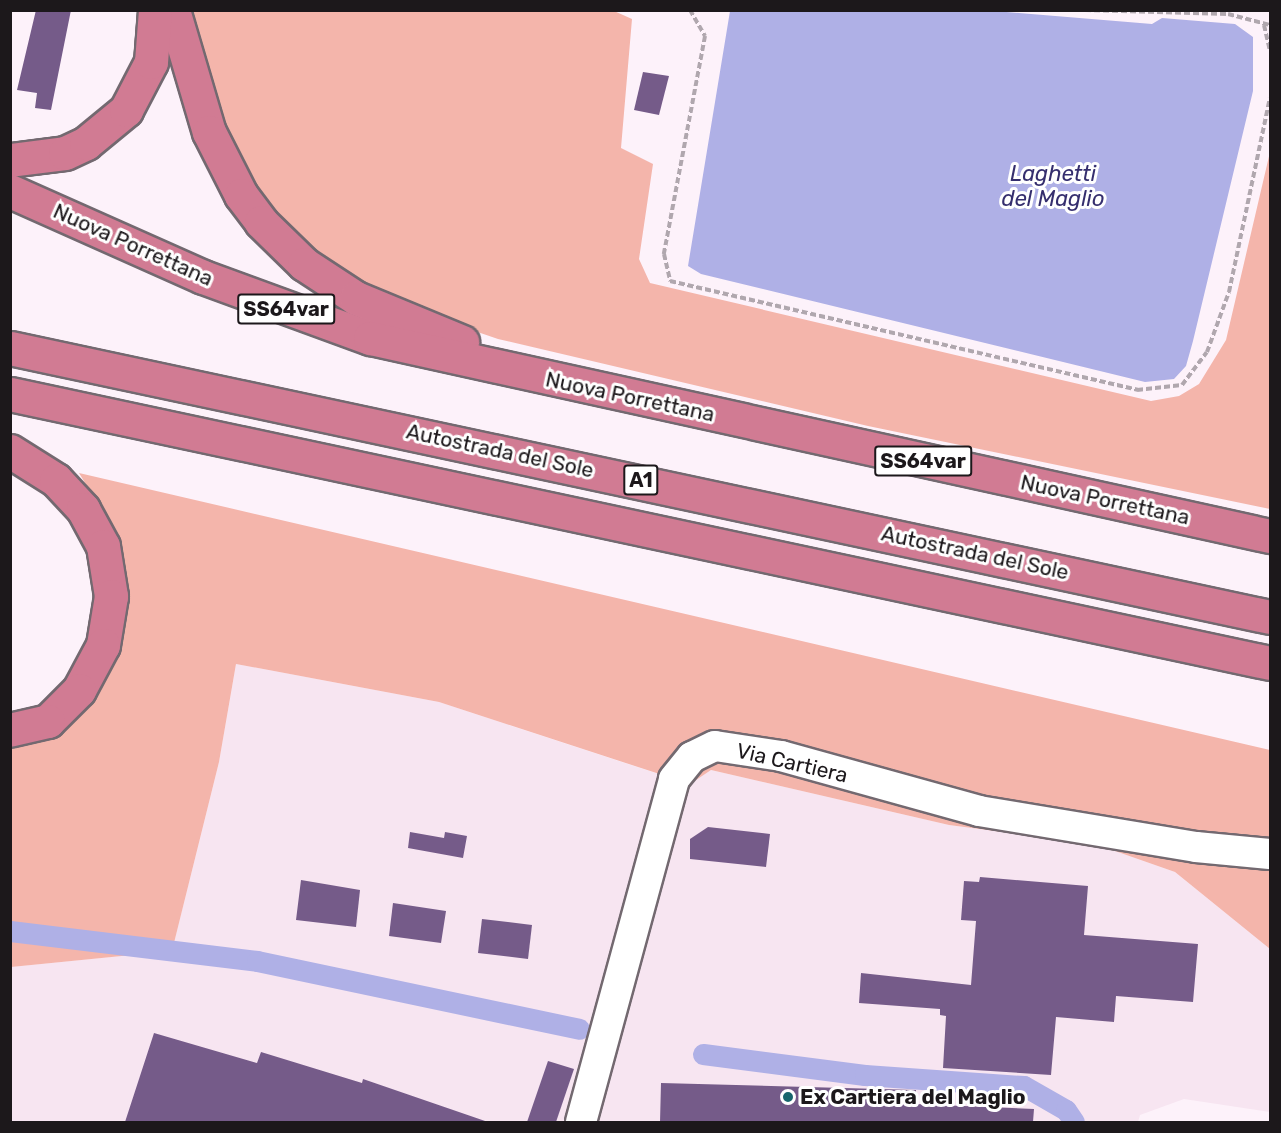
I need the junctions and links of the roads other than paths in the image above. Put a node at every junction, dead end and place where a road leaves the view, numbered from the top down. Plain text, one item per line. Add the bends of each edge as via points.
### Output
1 (155, 10) edge
2 (173, 10) edge
3 (10, 160) edge
4 (10, 191) edge
5 (10, 348) edge
6 (576, 385) junction
7 (10, 394) edge
8 (10, 451) edge
9 (1270, 537) edge
10 (1270, 617) edge
11 (1270, 663) edge
12 (10, 730) edge
13 (1270, 854) edge
14 (581, 1122) edge

1 - 3 highway via 151,62 126,110 86,143 65,153
2 - 6 highway, SS64var via 198,101 222,161 241,195 282,244 331,283 390,315
4 - 6 highway, Nuova Porrettana / SS64var via 204,277 299,314 370,338
5 - 10 highway, Autostrada del Sole / A1
6 - 9 highway, Nuova Porrettana / SS64var
7 - 11 highway, A1
8 - 12 highway via 56,480 83,509 103,546 111,596 103,645 79,690 48,721
13 - 14 street, Via Cartiera via 1196,847 979,811 781,756 715,746 692,757 674,779

